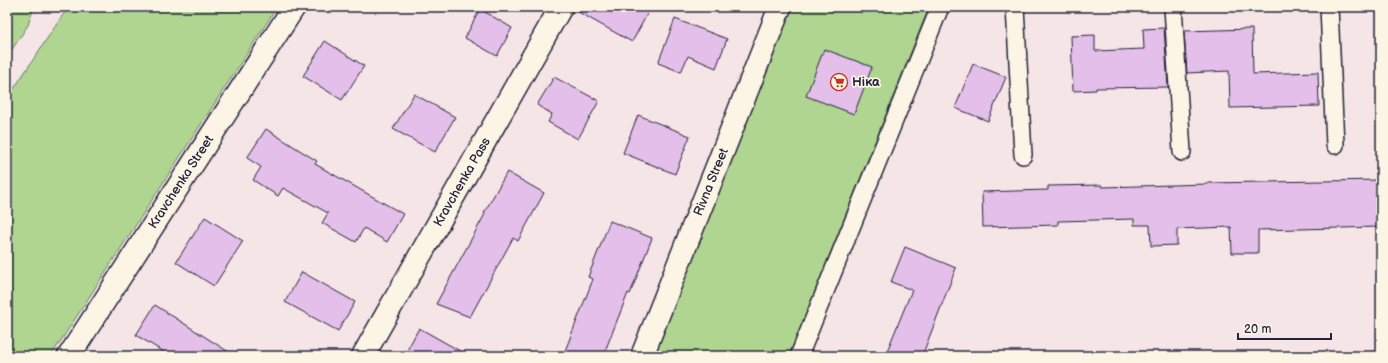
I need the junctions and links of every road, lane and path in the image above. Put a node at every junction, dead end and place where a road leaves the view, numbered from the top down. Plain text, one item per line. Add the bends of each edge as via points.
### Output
1 (294, 7) edge
2 (561, 7) edge
3 (780, 7) edge
4 (940, 7) edge
5 (1015, 7) edge
6 (1173, 7) edge
7 (1329, 7) edge
8 (1335, 145) dead end
9 (1182, 152) dead end
10 (1022, 156) dead end
11 (69, 356) edge
12 (363, 356) edge
13 (642, 356) edge
14 (799, 356) edge

1 - 11 street, Kravchenka Street
2 - 12 street, Kravchenka Pass
3 - 13 street, Rivna Street
4 - 14 lane
5 - 10 lane
6 - 9 lane
7 - 8 lane

